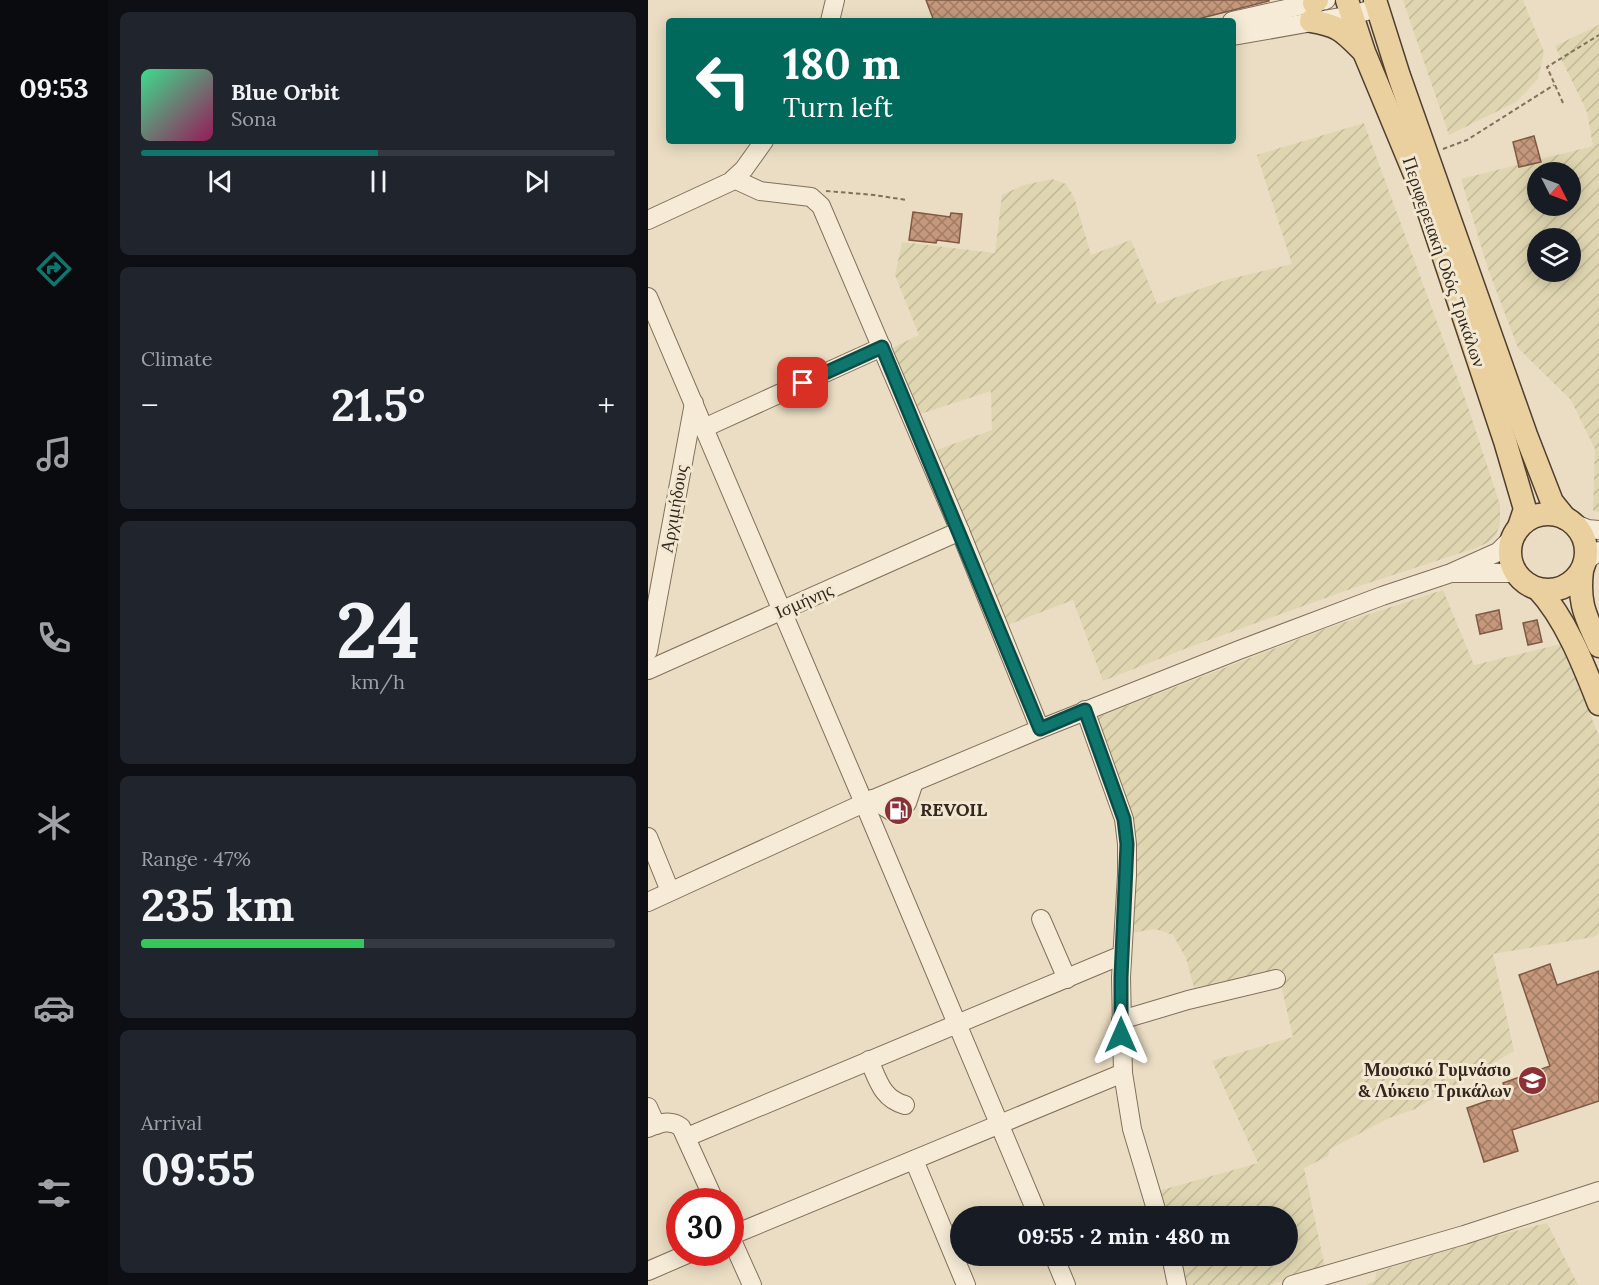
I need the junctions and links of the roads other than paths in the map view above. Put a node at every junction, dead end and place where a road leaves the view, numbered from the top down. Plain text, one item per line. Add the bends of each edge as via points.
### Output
1 (835, 0) edge
2 (1376, 4) edge
3 (1318, 6) edge
4 (1349, 7) edge
5 (831, 18) edge
6 (1236, 20) edge
7 (1236, 35) edge
8 (1364, 52) junction
9 (762, 144) edge
10 (734, 179) junction
11 (648, 220) edge
12 (648, 297) edge
13 (882, 347) junction
14 (694, 403) junction
15 (704, 428) junction
16 (1569, 520) junction
17 (1599, 530) edge
18 (960, 531) junction
19 (1516, 533) junction
20 (1589, 561) edge
21 (1451, 573) junction
22 (1516, 573) junction
23 (1538, 589) junction
24 (782, 610) junction
25 (1599, 646) edge
26 (648, 651) edge
27 (648, 670) edge
28 (1599, 704) edge
29 (1085, 710) junction
30 (1040, 729) junction
31 (868, 801) junction
32 (648, 837) edge
33 (670, 891) junction
34 (648, 902) edge
35 (1041, 919) dead end
36 (1122, 955) junction
37 (1067, 979) junction
38 (1276, 979) dead end
39 (1121, 1020) junction
40 (957, 1024) junction
41 (869, 1060) junction
42 (1123, 1073) junction
43 (904, 1105) dead end
44 (648, 1107) edge
45 (999, 1124) junction
46 (652, 1126) edge
47 (687, 1137) junction
48 (914, 1160) junction
49 (709, 1188) edge
50 (1599, 1191) edge
51 (1034, 1206) edge
52 (1155, 1206) edge
53 (744, 1230) edge
54 (666, 1263) edge
55 (743, 1266) edge
56 (1058, 1266) edge
57 (1173, 1266) edge
58 (648, 1271) edge
59 (752, 1285) edge
60 (966, 1285) edge
61 (1066, 1285) edge
62 (1177, 1285) edge
63 (1292, 1285) edge

1 - 5 street
2 - 4 street
2 - 16 main road, Περιφερειακή Οδός Τρικάλων via 1551,502
3 - 4 street
3 - 6 street
3 - 7 street
3 - 8 main road
4 - 8 main road, Περιφερειακή Οδός Τρικάλων
8 - 19 main road, Περιφερειακή Οδός Τρικάλων via 1423,194 1505,441 1525,509
9 - 10 street
10 - 11 street
10 - 13 street via 760,191 811,197 821,206
12 - 14 street
13 - 15 street
13 - 18 street
14 - 15 street
14 - 26 street, Αρχιμήδους
15 - 24 street
16 - 17 street
16 - 19 main road via 1555,514 1534,516
16 - 20 main road via 1585,540
18 - 24 street, Ισμήνης
18 - 30 street
19 - 21 street via 1498,552
19 - 22 main road via 1510,559
20 - 23 main road via 1567,585
20 - 25 main road via 1580,589 1581,606
21 - 22 street
21 - 29 street
22 - 23 main road
23 - 28 main road via 1552,604
24 - 27 street, Ισμήνης
24 - 31 street
29 - 30 street
29 - 36 street via 1124,819 1127,875
30 - 31 street
31 - 33 street
31 - 40 street
32 - 33 street
33 - 34 street
35 - 37 street
36 - 37 street
36 - 39 street
37 - 40 street
38 - 39 street
39 - 42 street
40 - 41 street
40 - 45 street
41 - 43 street via 884,1092 893,1102
41 - 47 street
42 - 45 street
42 - 52 street via 1135,1138
44 - 46 street
45 - 48 street
45 - 51 street
46 - 47 street via 674,1122
47 - 49 street
48 - 53 street
48 - 60 street
50 - 63 street
54 - 58 street
55 - 59 street
56 - 61 street
57 - 62 street

